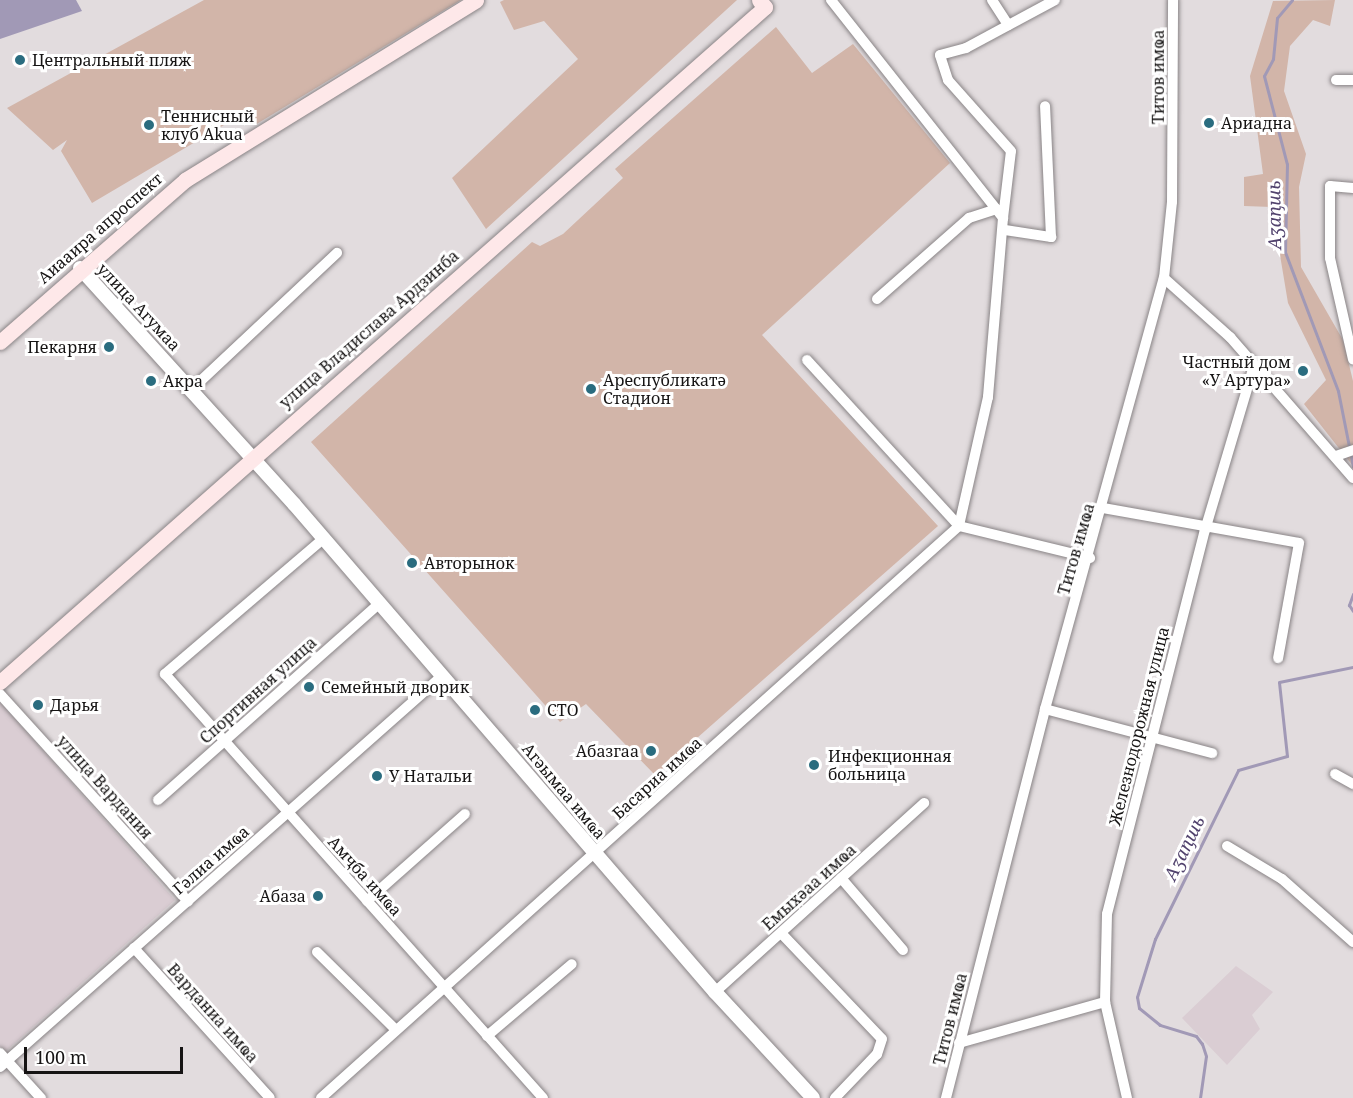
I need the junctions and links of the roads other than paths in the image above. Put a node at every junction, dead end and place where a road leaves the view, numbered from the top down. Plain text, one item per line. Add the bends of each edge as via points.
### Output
1 (476, 0) edge
2 (831, 0) edge
3 (992, 0) edge
4 (1055, 0) edge
5 (1173, 0) edge
6 (767, 2) edge
7 (1008, 25) junction
8 (1335, 80) dead end
9 (1353, 80) edge
10 (1046, 106) dead end
11 (1353, 188) edge
12 (1000, 214) junction
13 (1005, 230) junction
14 (337, 253) dead end
15 (80, 268) junction
16 (1164, 278) junction
17 (877, 299) dead end
18 (0, 342) edge
19 (1353, 359) edge
20 (807, 360) dead end
21 (1254, 366) junction
22 (192, 389) junction
23 (1344, 453) edge
24 (251, 457) junction
25 (1353, 478) edge
26 (294, 504) joint
27 (1103, 508) junction
28 (959, 526) junction
29 (1205, 530) junction
30 (323, 539) junction
31 (1090, 558) junction
32 (379, 604) junction
33 (1278, 658) dead end
34 (442, 676) junction
35 (0, 682) edge
36 (0, 694) edge
37 (1044, 709) junction
38 (1150, 738) junction
39 (224, 740) junction
40 (1212, 753) dead end
41 (1335, 774) dead end
42 (1353, 784) edge
43 (158, 800) dead end
44 (924, 803) dead end
45 (288, 812) junction
46 (465, 813) dead end
47 (1227, 846) dead end
48 (595, 853) junction
49 (841, 878) junction
50 (188, 901) junction
51 (367, 901) junction
52 (781, 933) junction
53 (1353, 942) edge
54 (134, 948) junction
55 (903, 950) dead end
56 (316, 952) dead end
57 (572, 964) dead end
58 (444, 987) junction
59 (715, 992) junction
60 (1105, 1002) junction
61 (396, 1030) junction
62 (487, 1036) junction
63 (959, 1043) junction
64 (2, 1060) edge
65 (41, 1098) edge
66 (270, 1098) edge
67 (321, 1098) edge
68 (543, 1098) edge
69 (813, 1098) edge
70 (835, 1098) edge
71 (946, 1098) edge
72 (1127, 1098) edge

1 - 15 main road, Аиааира апроспект via 185,180
2 - 12 street
3 - 7 street
4 - 7 street
5 - 16 street, Титов имҩа via 1172,202
6 - 24 main road, улица Владислава Ардзинба
7 - 12 street via 940,55 948,80 1011,152
8 - 9 street
10 - 13 street via 1051,237
11 - 19 street via 1330,186 1330,258
12 - 13 street
12 - 17 street via 969,218
13 - 28 street via 988,397
14 - 22 street
15 - 18 main road, Аиааира апроспект
15 - 22 street, улица Агумаа
16 - 21 street via 1206,312
16 - 27 street, Титов имҩа
20 - 28 street
21 - 23 street
21 - 29 street, Железнодорожная улица
22 - 24 street, улица Агумаа
23 - 25 street
24 - 26 street, улица Агумаа
24 - 35 main road, улица Владислава Ардзинба
26 - 30 street, Агәымаа имҩа
27 - 29 street
27 - 31 street, Титов имҩа
28 - 31 street
28 - 48 street, Басариа имҩа
29 - 33 street via 1299,543
29 - 38 street, Железнодорожная улица
30 - 32 street, Агәымаа имҩа
30 - 39 street, Амҷба имҩа via 165,674
31 - 37 street, Титов имҩа
32 - 34 street, Агәымаа имҩа
32 - 39 street, Спортивная улица
34 - 45 street, Гәлиа имҩа
34 - 48 street, Агәымаа имҩа
36 - 50 street, улица Вардания
37 - 38 street
37 - 63 street, Титов имҩа
38 - 40 street
38 - 60 street, Железнодорожная улица via 1107,914
39 - 43 street, Спортивная улица
39 - 45 street, Амҷба имҩа
41 - 42 street
44 - 49 street, Емыхәаа имҩа
45 - 50 street, Гәлиа имҩа
45 - 51 street, Амҷба имҩа
46 - 51 street
47 - 53 street via 1282,879
48 - 58 street, Басариа имҩа
48 - 59 street, Агәымаа имҩа
49 - 52 street, Емыхәаа имҩа
49 - 55 street
50 - 54 street, Гәлиа имҩа
51 - 58 street, Амҷба имҩа
52 - 59 street, Емыхәаа имҩа
52 - 70 street via 882,1039 877,1054
54 - 64 street, Гәлиа имҩа
54 - 66 street, Варданиа имҩа
56 - 61 street
57 - 62 street
58 - 61 street, Басариа имҩа
58 - 62 street, Амҷба имҩа
59 - 69 street, Агәымаа имҩа
60 - 63 street
60 - 72 street, Железнодорожная улица
61 - 67 street, Басариа имҩа
62 - 68 street, Амҷба имҩа
63 - 71 street, Титов имҩа
64 - 65 street

